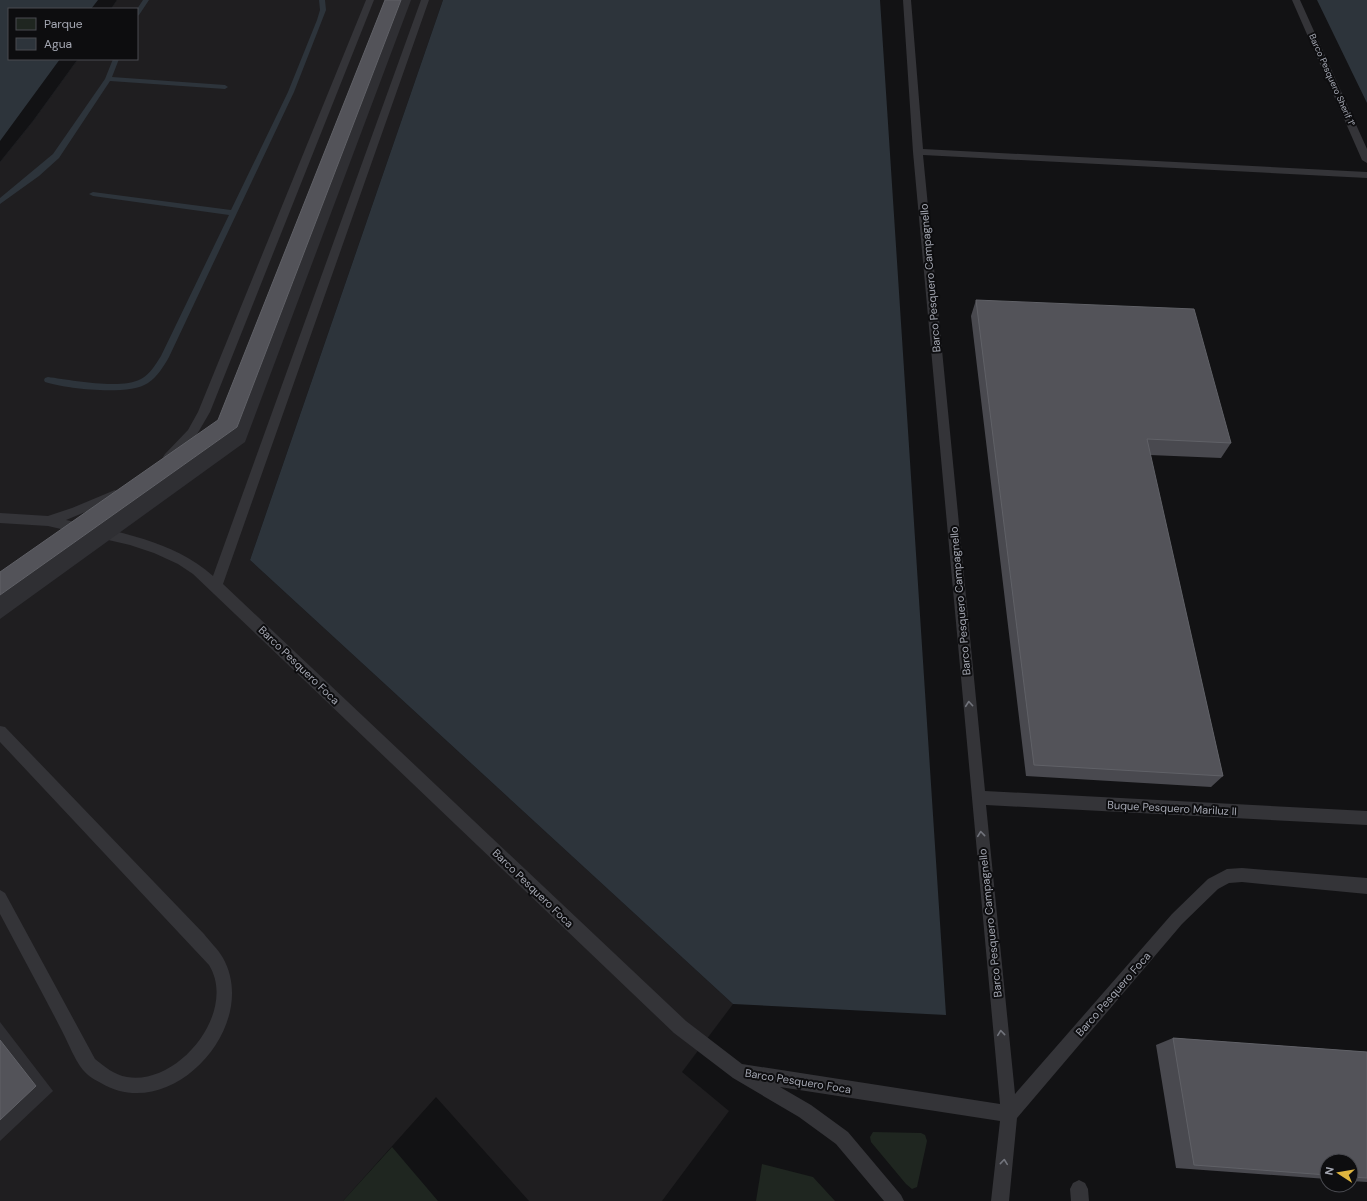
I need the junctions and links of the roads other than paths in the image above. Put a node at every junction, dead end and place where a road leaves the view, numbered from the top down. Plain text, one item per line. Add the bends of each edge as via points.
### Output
1 (370, 0) edge
2 (425, 0) edge
3 (907, 0) edge
4 (1296, 0) edge
5 (918, 152) junction
6 (1367, 160) edge
7 (1367, 175) edge
8 (163, 462) edge
9 (127, 488) edge
10 (0, 518) edge
11 (48, 521) junction
12 (216, 586) junction
13 (0, 732) edge
14 (978, 798) junction
15 (1367, 818) edge
16 (1367, 886) edge
17 (0, 898) edge
18 (740, 1072) junction
19 (1009, 1114) junction
20 (895, 1201) edge
21 (1000, 1201) edge

1 - 8 lane via 204,412 192,433
2 - 12 lane
3 - 5 lane, Barco Pesquero Campagnello
4 - 6 lane, Barco Pesquero Sherif 1°
5 - 7 lane
14 -> 5 lane, Barco Pesquero Campagnello
9 - 11 lane via 102,502
10 - 11 lane
11 - 12 lane, Barco Pesquero Foca via 158,549 198,570
12 - 18 lane, Barco Pesquero Foca via 680,1027
13 - 17 lane via 219,965 224,982 224,1001 219,1023 207,1045 194,1060 178,1072 147,1085 132,1086 115,1082 100,1074 90,1065
14 - 15 lane, Buque Pesquero Mariluz II
19 -> 14 lane, Barco Pesquero Campagnello
16 - 19 lane, Barco Pesquero Foca via 1242,875 1227,876 1213,884 1177,919
18 - 19 lane, Barco Pesquero Foca
18 - 20 lane via 805,1111 842,1138
21 -> 19 lane, Barco Pesquero Campagnello

